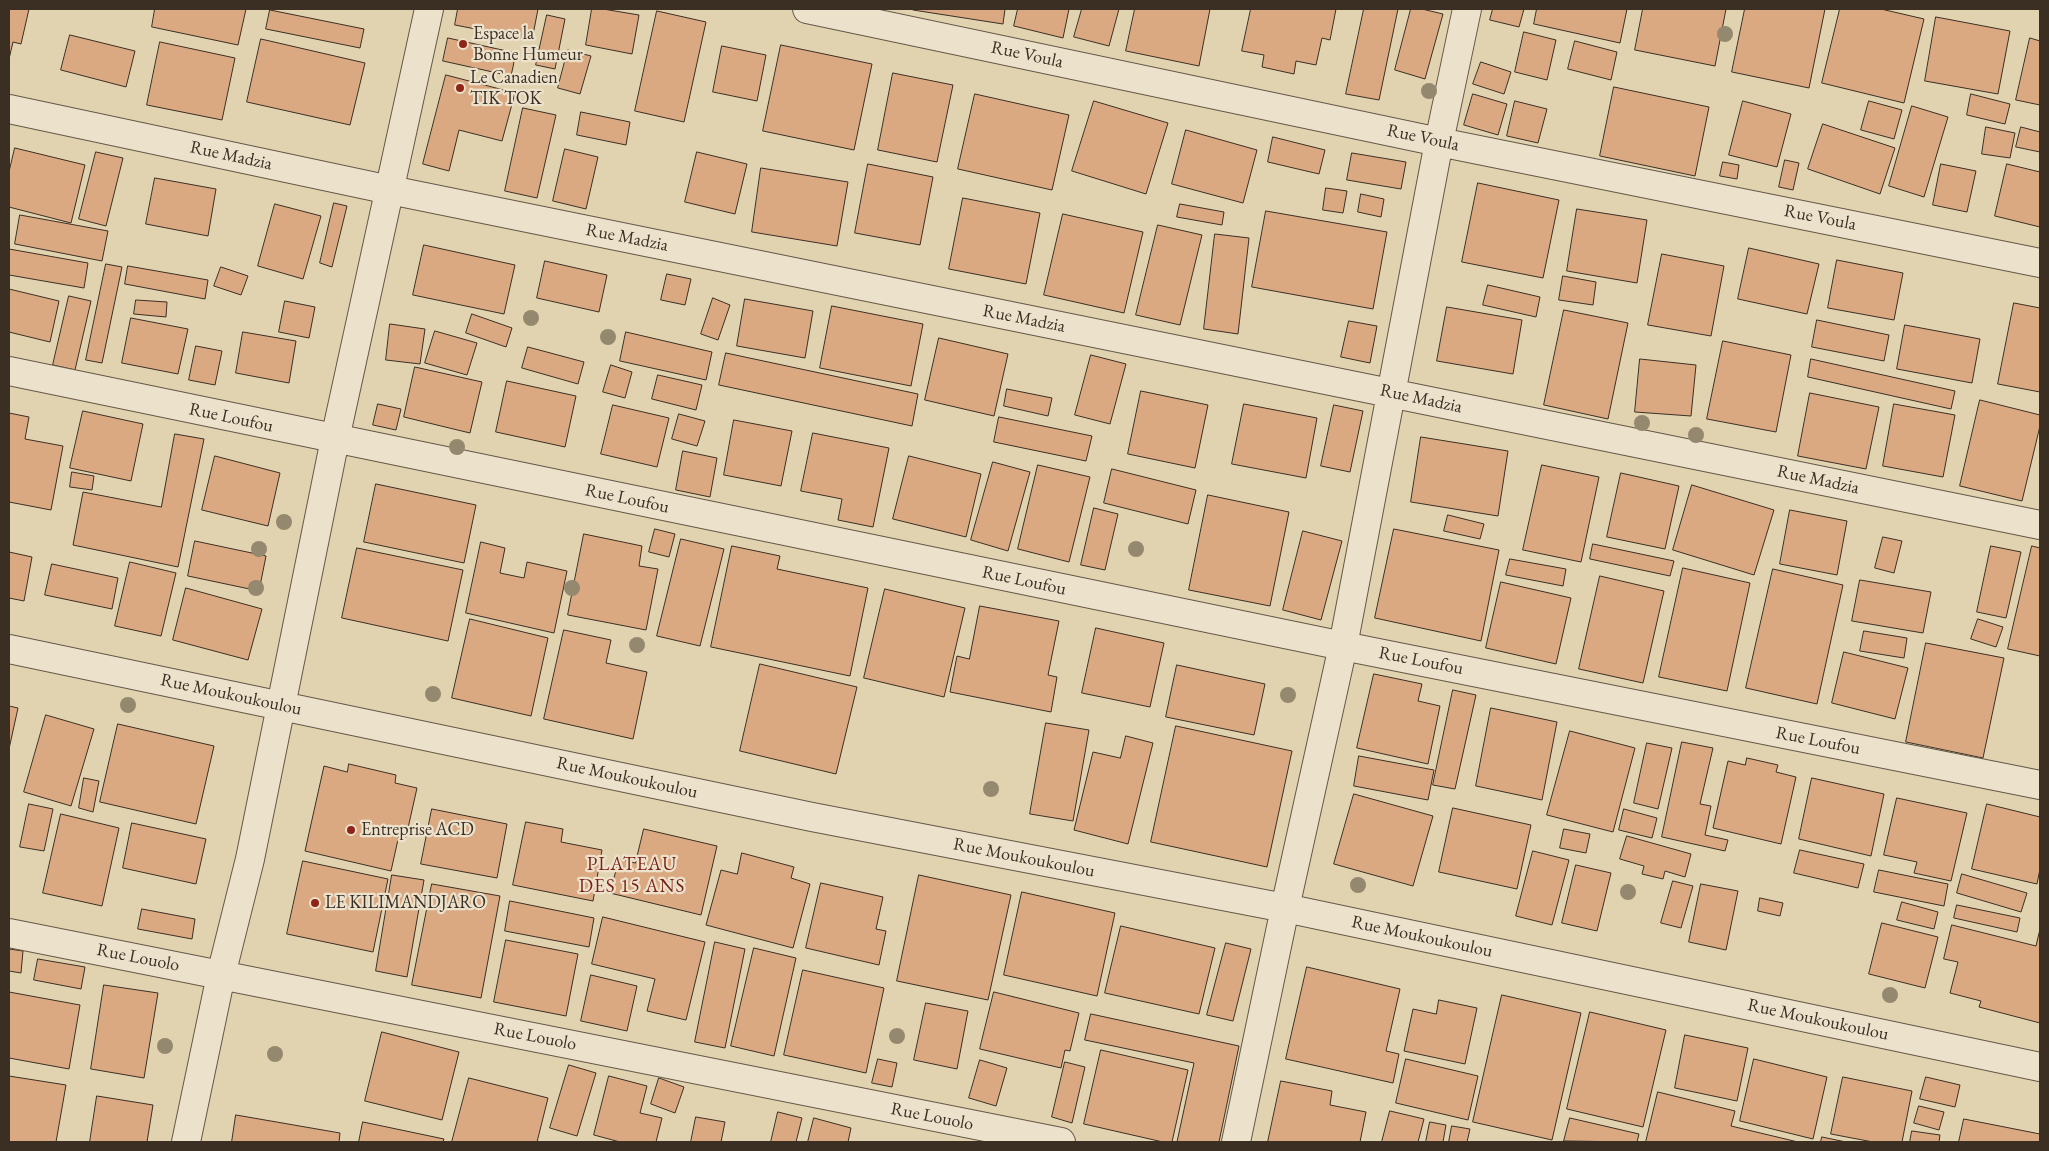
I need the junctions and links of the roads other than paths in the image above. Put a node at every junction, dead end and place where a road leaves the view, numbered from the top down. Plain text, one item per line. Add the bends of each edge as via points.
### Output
1 (429, 9) edge
2 (807, 9) edge
3 (1466, 9) edge
4 (9, 109) edge
5 (1439, 142) junction
6 (390, 190) junction
7 (2040, 262) edge
8 (9, 372) edge
9 (1391, 393) junction
10 (335, 439) junction
11 (2040, 525) edge
12 (1343, 646) junction
13 (9, 648) edge
14 (280, 705) junction
15 (2040, 786) edge
16 (1285, 908) junction
17 (9, 933) edge
18 (221, 975) junction
19 (2040, 1067) edge
20 (186, 1142) edge
21 (1061, 1142) edge
22 (1236, 1142) edge

1 - 6 street
2 - 5 street, Rue Voula
3 - 5 street
4 - 6 street, Rue Madzia
5 - 7 street, Rue Voula
5 - 9 street
6 - 9 street, Rue Madzia
6 - 10 street
8 - 10 street, Rue Loufou
9 - 11 street, Rue Madzia
9 - 12 street
10 - 12 street, Rue Loufou
10 - 14 street
12 - 15 street, Rue Loufou
12 - 16 street
13 - 14 street, Rue Moukoukoulou
14 - 16 street, Rue Moukoukoulou via 812,817
14 - 18 street via 250,859
16 - 19 street, Rue Moukoukoulou
16 - 22 street
17 - 18 street, Rue Louolo
18 - 20 street
18 - 21 street, Rue Louolo

